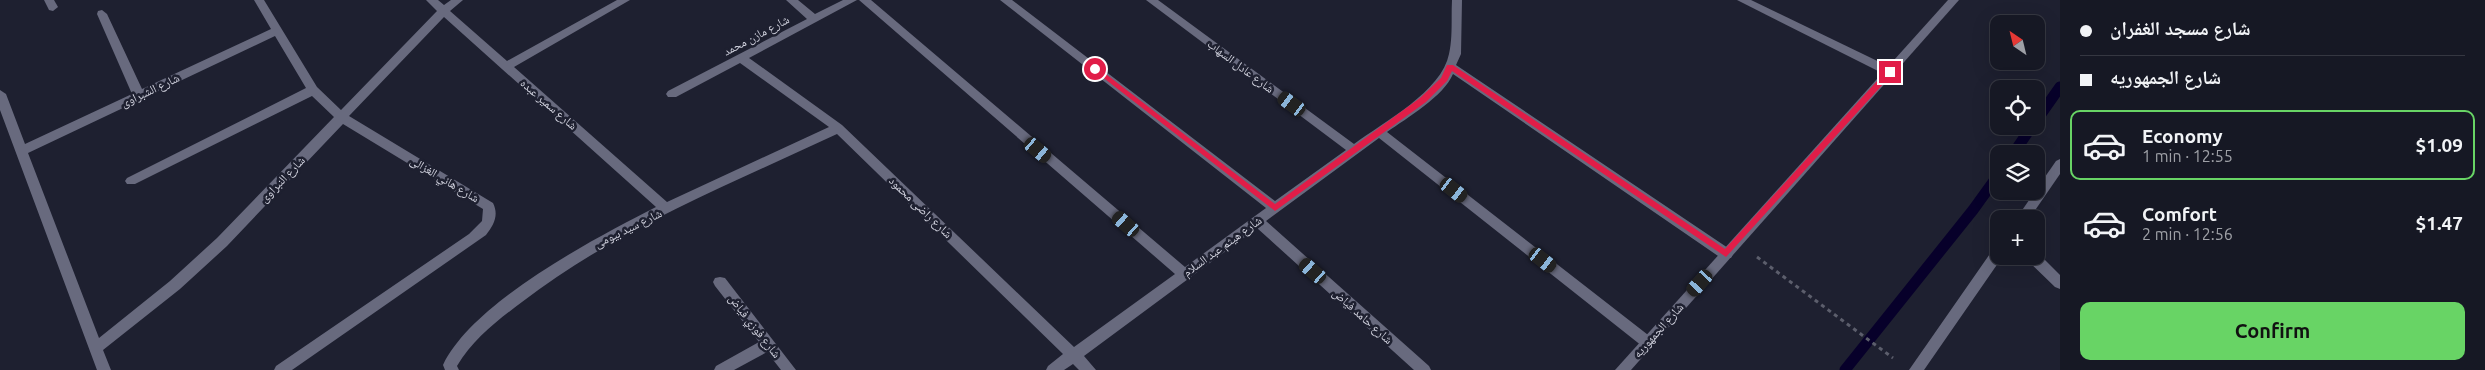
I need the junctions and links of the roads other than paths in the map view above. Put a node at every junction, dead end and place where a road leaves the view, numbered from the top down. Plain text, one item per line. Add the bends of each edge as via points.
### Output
1 (259, 0) edge
2 (431, 0) edge
3 (458, 0) edge
4 (625, 0) edge
5 (792, 0) edge
6 (852, 0) edge
7 (864, 0) edge
8 (1005, 0) edge
9 (1151, 0) edge
10 (1457, 0) edge
11 (1742, 0) edge
12 (1954, 0) edge
13 (443, 10) junction
14 (102, 14) dead end
15 (814, 19) junction
16 (277, 30) junction
17 (742, 58) junction
18 (506, 66) junction
19 (1450, 66) junction
20 (1890, 72) junction
21 (314, 90) junction
22 (0, 94) edge
23 (672, 94) dead end
24 (139, 96) junction
25 (342, 117) junction
26 (838, 128) junction
27 (1379, 132) junction
28 (1354, 150) junction
29 (22, 151) junction
30 (2060, 164) edge
31 (131, 181) dead end
32 (1275, 208) junction
33 (667, 209) junction
34 (2028, 210) edge
35 (1257, 222) junction
36 (1726, 254) junction
37 (1990, 265) edge
38 (2042, 265) edge
39 (1184, 274) junction
40 (720, 282) dead end
41 (2060, 282) edge
42 (1647, 342) junction
43 (769, 344) junction
44 (96, 347) junction
45 (1074, 354) junction
46 (104, 370) edge
47 (281, 370) edge
48 (452, 370) edge
49 (721, 370) edge
50 (789, 370) edge
51 (1053, 370) edge
52 (1089, 370) edge
53 (1424, 370) edge
54 (1622, 370) edge
55 (1916, 370) edge

1 - 16 street, شارع هاني الغزالى
2 - 13 street, شارع سمير عبده
3 - 13 street, شارع النبراوى
4 - 18 street
5 - 15 street
6 - 15 street, شارع مازن محمد
7 - 39 street
8 - 32 street
9 - 28 street, شارع عادل السهاب
10 - 19 street, شارع هيثم عبد السلام via 1455,54
11 - 20 street
12 - 20 street, شارع الجمهوريه
13 - 18 street, شارع سمير عبده
13 - 25 street, شارع النبراوى
14 - 24 street
15 - 17 street, شارع مازن محمد
16 - 21 street, شارع هاني الغزالى
16 - 24 street, شارع الشبراوى
17 - 23 street, شارع مازن محمد
17 - 26 street, شارع راضى محمود
18 - 33 street, شارع سمير عبده
19 - 27 street, شارع هيثم عبد السلام via 1444,79 1423,100
19 - 36 street
20 - 36 street, شارع الجمهوريه
21 - 25 street, شارع هاني الغزالى
21 - 31 street
22 - 29 street
24 - 29 street, شارع الشبراوى
25 - 44 street, شارع النبراوى via 222,242
25 - 47 street, شارع هاني الغزالى via 490,206 489,222 474,238
26 - 33 street, شارع سيد بيومى
26 - 45 street, شارع راضى محمود
27 - 28 street, شارع هيثم عبد السلام
27 - 42 street
28 - 32 street, شارع هيثم عبد السلام
29 - 44 street
30 - 34 street
32 - 35 street, شارع هيثم عبد السلام
33 - 48 street, شارع سيد بيومى via 583,251 526,290 467,339 450,365
35 - 39 street, شارع هيثم عبد السلام
35 - 53 street, شارع حامد فياض
36 - 42 street, شارع الجمهوريه
37 - 55 street
38 - 41 street
39 - 45 street, شارع هيثم عبد السلام
40 - 43 street, شارع فوزي فياض
42 - 54 street, شارع الجمهوريه
43 - 49 street
43 - 50 street, شارع فوزي فياض
44 - 46 street
45 - 51 street, شارع هيثم عبد السلام
45 - 52 street, شارع راضى محمود

